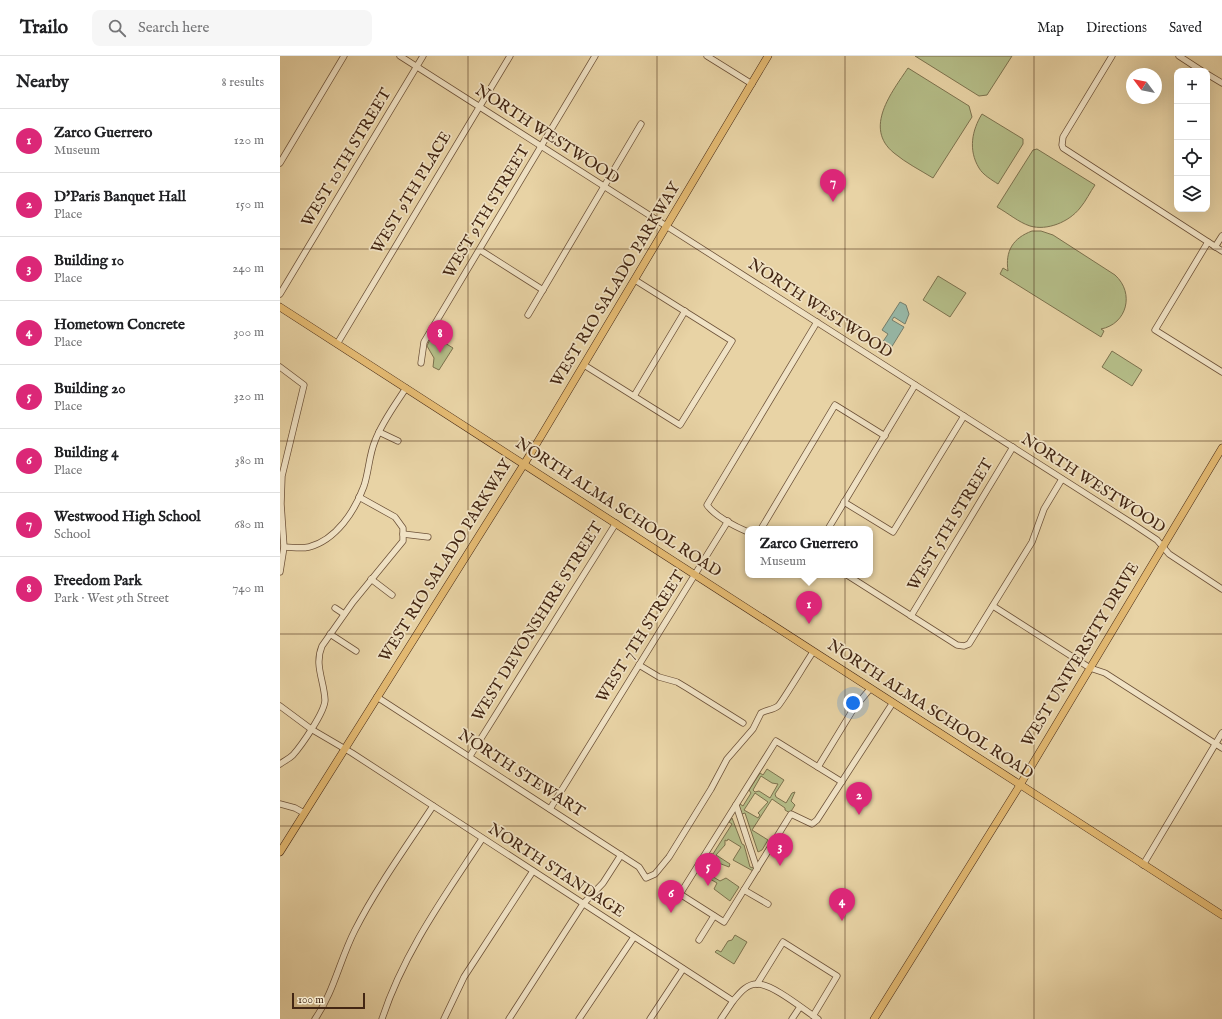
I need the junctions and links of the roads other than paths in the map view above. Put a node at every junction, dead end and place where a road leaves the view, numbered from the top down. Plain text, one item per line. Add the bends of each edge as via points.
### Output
1 (344, 56) edge
2 (400, 56) edge
3 (423, 56) edge
4 (510, 56) edge
5 (595, 56) edge
6 (707, 56) edge
7 (768, 56) edge
8 (1112, 56) edge
9 (1179, 56) edge
10 (416, 68) junction
11 (1197, 68) edge
12 (1210, 76) edge
13 (752, 84) junction
14 (1222, 84) edge
15 (479, 107) junction
16 (641, 124) dead end
17 (542, 145) junction
18 (280, 163) edge
19 (605, 187) junction
20 (666, 226) junction
21 (1222, 236) edge
22 (1208, 242) junction
23 (1215, 247) junction
24 (480, 250) junction
25 (1222, 251) edge
26 (635, 280) junction
27 (543, 290) junction
28 (280, 294) edge
29 (280, 307) edge
30 (685, 311) junction
31 (528, 315) dead end
32 (816, 322) junction
33 (337, 344) junction
34 (421, 363) dead end
35 (584, 365) junction
36 (280, 367) edge
37 (1222, 372) edge
38 (915, 385) junction
39 (406, 388) junction
40 (634, 396) junction
41 (964, 416) junction
42 (379, 432) junction
43 (884, 436) junction
44 (398, 441) dead end
45 (1013, 447) junction
46 (1222, 448) edge
47 (524, 464) junction
48 (281, 476) edge
49 (1062, 479) junction
50 (359, 498) junction
51 (844, 502) junction
52 (728, 521) junction
53 (616, 523) junction
54 (763, 526) edge
55 (830, 526) edge
56 (745, 530) edge
57 (403, 534) junction
58 (428, 537) dead end
59 (1163, 546) junction
60 (284, 547) junction
61 (280, 572) edge
62 (696, 574) junction
63 (852, 578) edge
64 (372, 579) junction
65 (1222, 589) edge
66 (392, 595) dead end
67 (993, 606) junction
68 (335, 608) dead end
69 (344, 614) junction
70 (911, 616) junction
71 (330, 634) junction
72 (356, 651) dead end
73 (814, 652) junction
74 (639, 665) junction
75 (1090, 668) junction
76 (870, 689) junction
77 (377, 697) junction
78 (892, 704) junction
79 (280, 706) edge
80 (743, 723) dead end
81 (311, 729) junction
82 (1222, 733) edge
83 (1216, 743) junction
84 (1222, 748) edge
85 (346, 749) junction
86 (470, 756) junction
87 (280, 764) edge
88 (818, 767) junction
89 (842, 782) junction
90 (1020, 785) junction
91 (280, 804) edge
92 (736, 805) junction
93 (433, 806) junction
94 (550, 809) junction
95 (304, 813) junction
96 (482, 839) junction
97 (280, 852) edge
98 (621, 855) junction
99 (1143, 865) junction
100 (757, 869) junction
101 (533, 871) junction
102 (744, 890) junction
103 (582, 904) junction
104 (768, 904) dead end
105 (714, 916) junction
106 (1222, 916) edge
107 (634, 936) junction
108 (699, 940) dead end
109 (683, 969) junction
110 (757, 984) junction
111 (733, 1001) junction
112 (800, 1007) junction
113 (816, 1017) edge
114 (315, 1019) edge
115 (382, 1019) edge
116 (444, 1019) edge
117 (509, 1019) edge
118 (579, 1019) edge
119 (650, 1019) edge
120 (721, 1019) edge
121 (792, 1019) edge
122 (874, 1019) edge

1 - 18 street
2 - 10 street, NORTH WESTWOOD
3 - 10 street, WEST 10TH STREET
4 - 15 street, WEST 9TH PLACE
5 - 17 street, WEST 9TH STREET
6 - 13 street
7 - 13 main road, WEST RIO SALADO PARKWAY
8 - 22 street via 1063,137 1062,145 1066,151
9 - 11 street
10 - 15 street, NORTH WESTWOOD
10 - 28 street, WEST 10TH STREET
12 - 14 street
13 - 20 main road, WEST RIO SALADO PARKWAY
15 - 17 street, NORTH WESTWOOD
15 - 33 street, WEST 9TH PLACE
16 - 19 street
17 - 19 street, NORTH WESTWOOD
17 - 24 street, WEST 9TH STREET
19 - 20 street, NORTH WESTWOOD
19 - 27 street
20 - 26 main road, WEST RIO SALADO PARKWAY
20 - 32 street, NORTH WESTWOOD
21 - 23 street
22 - 23 street
22 - 37 street via 1155,330
23 - 25 street
24 - 27 street
24 - 34 street, WEST 9TH STREET via 424,342
26 - 30 street
26 - 35 main road, WEST RIO SALADO PARKWAY
27 - 31 street
29 - 33 main road, NORTH ALMA SCHOOL ROAD
30 - 40 street
30 - 40 street via 732,341 680,425
32 - 38 street, NORTH WESTWOOD
32 - 52 street via 707,505 710,510
33 - 39 main road, NORTH ALMA SCHOOL ROAD
35 - 40 street
35 - 47 main road, WEST RIO SALADO PARKWAY
36 - 48 street via 304,384
38 - 41 street, NORTH WESTWOOD
38 - 43 street
39 - 42 street
39 - 47 main road, NORTH ALMA SCHOOL ROAD
41 - 45 street, NORTH WESTWOOD
41 - 51 street via 893,532
42 - 44 street
42 - 50 street
43 - 51 street
43 - 54 street via 835,405
45 - 49 street, NORTH WESTWOOD
45 - 70 street, WEST 5TH STREET
46 - 59 main road, WEST UNIVERSITY DRIVE
47 - 53 main road, NORTH ALMA SCHOOL ROAD
47 - 77 main road, WEST RIO SALADO PARKWAY
48 - 60 street
49 - 59 street, NORTH WESTWOOD
49 - 67 street via 1044,509 1032,542
50 - 57 street via 395,517 401,523
50 - 60 street via 331,537 307,548
51 - 55 street
52 - 56 street
52 - 62 street, WEST 7TH STREET
53 - 62 main road, NORTH ALMA SCHOOL ROAD
53 - 86 street, WEST DEVONSHIRE STREET
57 - 58 street
57 - 64 street via 403,541 398,549
59 - 65 street, NORTH WESTWOOD via 1169,554
59 - 75 main road, WEST UNIVERSITY DRIVE
60 - 61 street
62 - 73 main road, NORTH ALMA SCHOOL ROAD
62 - 74 street, WEST 7TH STREET
63 - 70 street
64 - 66 street
64 - 69 street
67 - 70 street via 969,644 964,646 957,645
67 - 75 street
68 - 69 street
69 - 71 street
71 - 72 street
71 - 81 street via 322,646 318,660 325,700 323,709
73 - 76 main road, NORTH ALMA SCHOOL ROAD
73 - 98 street, NORTH STEWART via 785,694 782,703 760,713 753,729 727,759 712,789 669,857 655,874 646,878 639,867
74 - 80 street via 659,677 677,682
74 - 94 street, WEST 7TH STREET
75 - 83 street via 1105,673
75 - 90 main road, WEST UNIVERSITY DRIVE
76 - 78 main road, NORTH ALMA SCHOOL ROAD
76 - 88 street via 854,708
77 - 85 main road, WEST RIO SALADO PARKWAY
77 - 86 street, NORTH STEWART
78 - 89 street
78 - 90 main road, NORTH ALMA SCHOOL ROAD
79 - 81 street, NORTH STANDAGE
81 - 85 street, NORTH STANDAGE
81 - 87 street via 292,756
82 - 83 street
83 - 84 street
83 - 99 street
85 - 93 street, NORTH STANDAGE
85 - 95 main road, WEST RIO SALADO PARKWAY
86 - 94 street, NORTH STEWART
88 - 89 street
88 - 92 street via 776,741
89 - 100 street via 818,820 812,824 792,814
90 - 99 main road, NORTH ALMA SCHOOL ROAD
90 - 122 main road, WEST UNIVERSITY DRIVE
91 - 95 street
92 - 100 street
92 - 105 street via 680,894
93 - 96 street, NORTH STANDAGE
93 - 114 street via 361,918 328,999
94 - 98 street, NORTH STEWART
95 - 97 main road, WEST RIO SALADO PARKWAY
96 - 101 street, NORTH STANDAGE
96 - 115 street via 414,944 394,985
98 - 103 street via 603,883
99 - 106 main road, NORTH ALMA SCHOOL ROAD
100 - 102 street
101 - 103 street, NORTH STANDAGE
101 - 116 street via 467,972
102 - 104 street
102 - 105 street via 724,922
103 - 107 street, NORTH STANDAGE
103 - 117 street
105 - 108 street
107 - 109 street, NORTH STANDAGE
107 - 118 street
109 - 111 street, NORTH STANDAGE
109 - 119 street
110 - 111 street via 745,988
110 - 112 street via 766,986
110 - 113 street via 783,942 837,976
111 - 120 street
112 - 113 street
112 - 121 street

